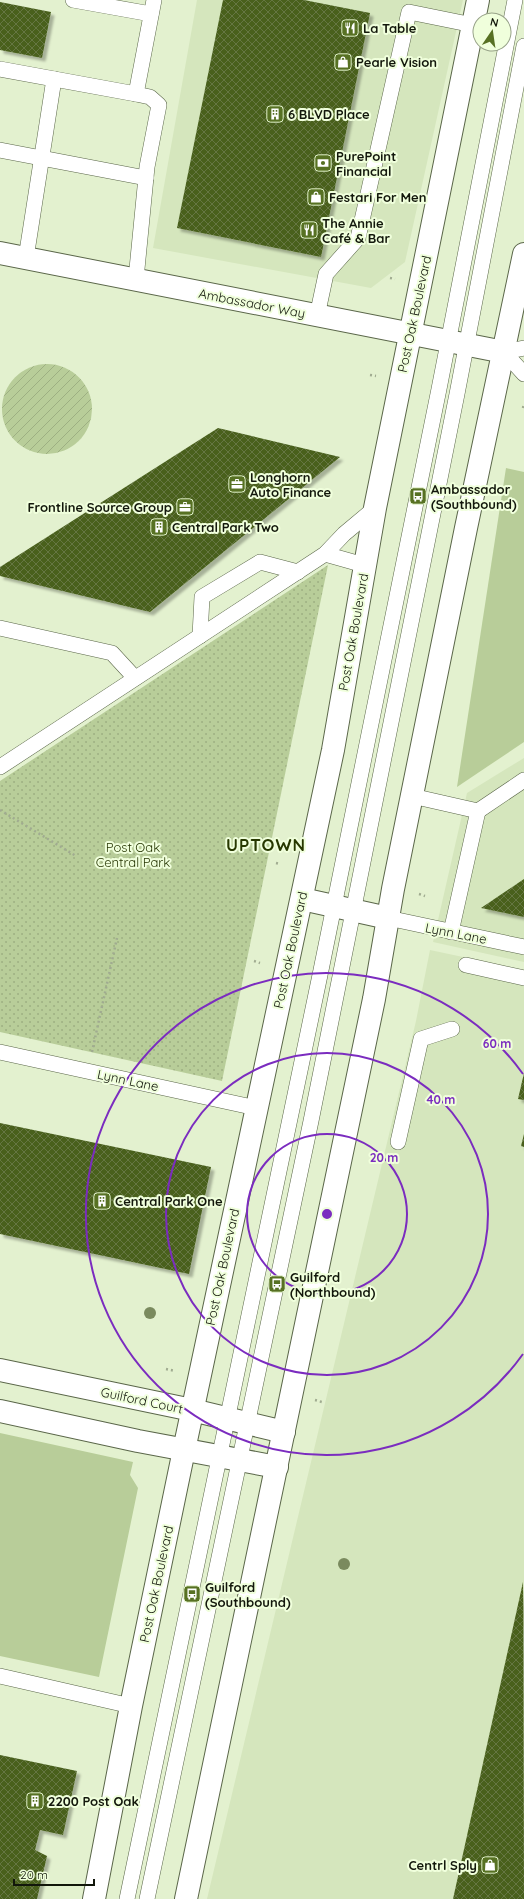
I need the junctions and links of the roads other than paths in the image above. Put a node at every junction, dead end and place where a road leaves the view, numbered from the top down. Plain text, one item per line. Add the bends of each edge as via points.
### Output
1 (73, 0) edge
2 (478, 0) edge
3 (515, 0) edge
4 (153, 7) edge
5 (476, 12) edge
6 (472, 25) edge
7 (472, 30) edge
8 (524, 46) edge
9 (0, 69) edge
10 (54, 79) junction
11 (136, 94) junction
12 (0, 150) edge
13 (42, 159) junction
14 (146, 178) junction
15 (0, 253) edge
16 (524, 254) edge
17 (26, 258) junction
18 (136, 279) junction
19 (317, 316) junction
20 (410, 334) junction
21 (457, 343) junction
22 (514, 350) edge
23 (524, 374) edge
24 (375, 508) junction
25 (325, 554) junction
26 (364, 566) junction
27 (298, 572) junction
28 (0, 628) edge
29 (200, 636) junction
30 (134, 678) junction
31 (0, 767) edge
32 (524, 780) edge
33 (412, 796) junction
34 (478, 811) junction
35 (302, 899) junction
36 (343, 908) junction
37 (388, 918) junction
38 (451, 932) junction
39 (524, 947) edge
40 (466, 965) dead end
41 (524, 978) edge
42 (452, 1029) dead end
43 (0, 1052) edge
44 (256, 1108) junction
45 (398, 1142) dead end
46 (0, 1370) edge
47 (192, 1410) junction
48 (0, 1411) edge
49 (237, 1421) junction
50 (284, 1432) junction
51 (184, 1450) junction
52 (230, 1458) junction
53 (277, 1466) junction
54 (0, 1676) edge
55 (131, 1706) junction
56 (94, 1899) edge
57 (127, 1899) edge
58 (147, 1899) edge
59 (186, 1899) edge

1 - 4 lane
2 - 5 main road, Post Oak Boulevard
3 - 21 lane
4 - 11 lane
6 - 19 lane via 409,12 358,238 326,274
7 - 20 main road, Post Oak Boulevard
8 - 21 lane
9 - 10 lane
10 - 11 lane
10 - 13 lane
11 - 14 lane via 150,97 159,105
12 - 13 lane
13 - 14 lane
13 - 17 lane
14 - 18 lane
15 - 17 main road, Ambassador Way
16 - 22 main road
17 - 18 main road, Ambassador Way
18 - 19 main road, Ambassador Way
19 - 20 main road, Ambassador Way
20 - 21 main road, Ambassador Way
20 - 24 main road, Post Oak Boulevard
21 - 22 main road, Ambassador Way
21 - 36 lane
21 - 36 lane
22 - 23 lane
22 - 33 main road via 465,535
24 - 25 lane
24 - 26 main road, Post Oak Boulevard
25 - 26 lane
25 - 27 lane
26 - 35 main road, Post Oak Boulevard via 333,750
27 - 29 lane
27 - 29 lane via 260,562 202,597
28 - 30 lane via 112,653
29 - 30 lane
30 - 31 lane
32 - 34 lane
33 - 34 lane
33 - 37 main road
34 - 38 lane
35 - 36 main road
35 - 44 main road, Post Oak Boulevard
36 - 37 main road
36 - 49 lane
36 - 49 lane via 293,1207
37 - 38 lane, Lynn Lane
37 - 50 main road via 374,999
38 - 39 lane, Lynn Lane
40 - 41 lane
42 - 45 lane via 421,1039
43 - 44 lane, Lynn Lane
44 - 47 main road, Post Oak Boulevard
46 - 47 main road, Guilford Court
47 - 49 main road, Guilford Court
47 - 51 main road, Post Oak Boulevard
48 - 51 main road
49 - 50 main road, Guilford Court
49 - 52 lane
50 - 53 main road
51 - 52 main road
51 - 55 main road, Post Oak Boulevard
52 - 53 main road
52 - 57 lane
52 - 58 lane
53 - 59 main road
54 - 55 lane
55 - 56 main road, Post Oak Boulevard

